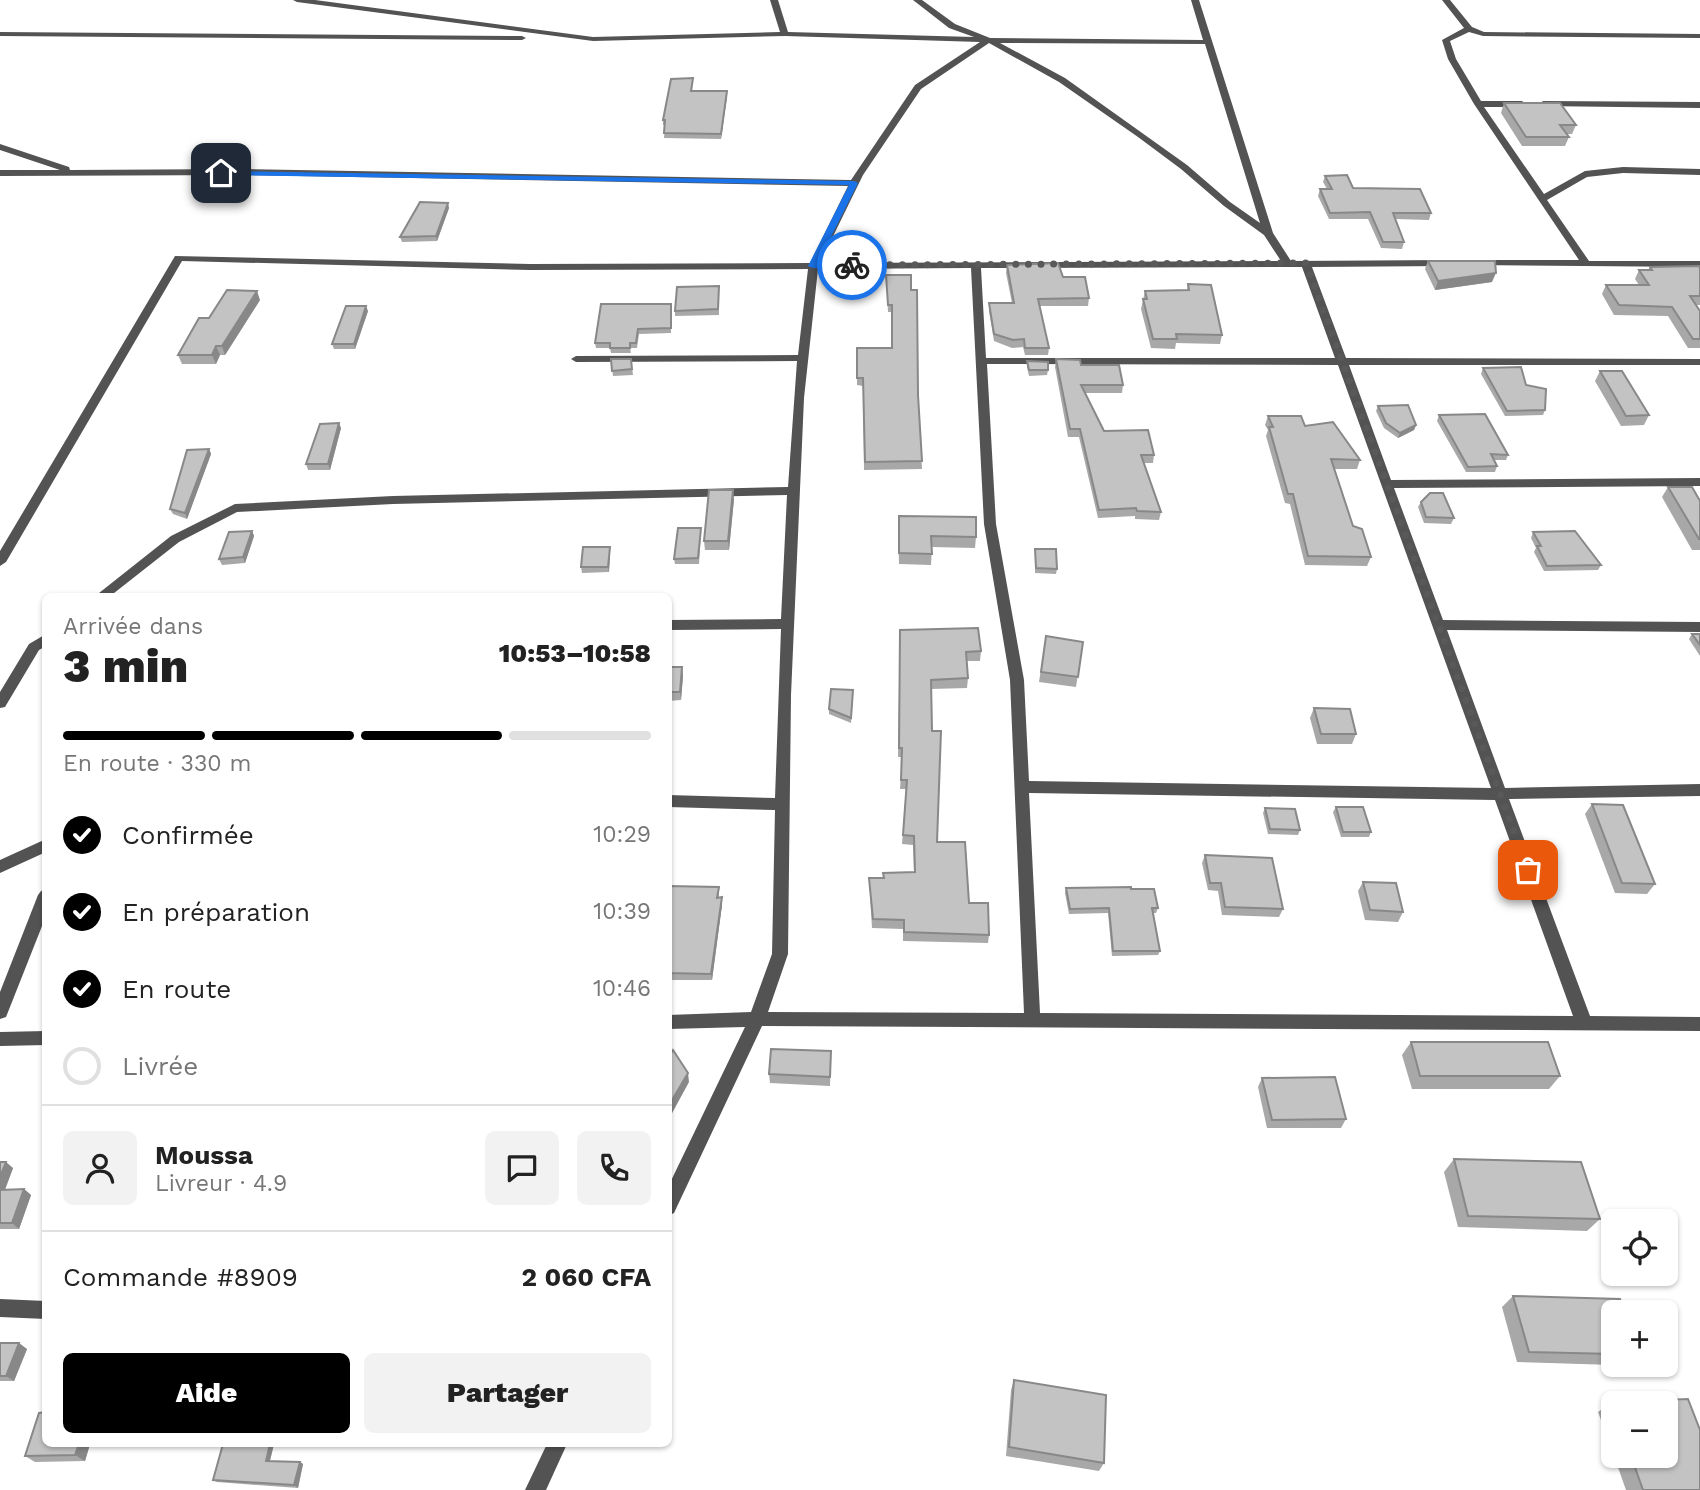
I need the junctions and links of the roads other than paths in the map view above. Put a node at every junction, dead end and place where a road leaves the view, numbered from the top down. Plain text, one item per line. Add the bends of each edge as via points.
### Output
1 (297, 0) edge
2 (774, 0) edge
3 (917, 0) edge
4 (1195, 0) edge
5 (1446, 0) edge
6 (343, 3) edge
7 (1469, 29) junction
8 (0, 34) edge
9 (785, 34) junction
10 (1700, 36) edge
11 (593, 39) junction
12 (989, 40) junction
13 (1208, 42) junction
14 (1478, 104) junction
15 (1700, 105) edge
16 (0, 147) edge
17 (1700, 172) edge
18 (0, 173) edge
19 (77, 173) junction
20 (854, 183) junction
21 (1542, 199) junction
22 (1268, 233) junction
23 (1287, 263) junction
24 (1306, 263) junction
25 (1586, 264) junction
26 (1700, 264) edge
27 (976, 265) junction
28 (813, 266) junction
29 (802, 358) junction
30 (576, 359) dead end
31 (980, 361) junction
32 (1700, 362) edge
33 (1342, 363) junction
34 (1700, 482) edge
35 (1387, 484) junction
36 (793, 491) junction
37 (0, 562) edge
38 (105, 593) edge
39 (788, 624) junction
40 (672, 625) edge
41 (1438, 625) junction
42 (1700, 628) edge
43 (42, 642) edge
44 (0, 702) edge
45 (1021, 788) junction
46 (1700, 790) edge
47 (1500, 794) junction
48 (672, 801) edge
49 (782, 804) junction
50 (42, 847) edge
51 (0, 867) edge
52 (42, 905) edge
53 (0, 1012) edge
54 (757, 1019) junction
55 (1032, 1021) junction
56 (672, 1022) edge
57 (1584, 1023) junction
58 (1700, 1024) edge
59 (42, 1038) edge
60 (0, 1039) edge
61 (672, 1199) edge
62 (0, 1308) edge
63 (42, 1310) edge
64 (556, 1447) edge
65 (535, 1490) edge

1 - 6 street
2 - 9 street
3 - 12 street via 952,26
4 - 13 street
5 - 7 street
6 - 11 street
7 - 10 street via 1483,34
7 - 14 street via 1446,40
8 - 11 street
9 - 11 street
9 - 12 street
12 - 13 street
12 - 20 street via 918,87
12 - 22 street via 1062,80 1130,127
13 - 22 street
14 - 15 street
14 - 21 street
16 - 19 street
17 - 21 street via 1585,174
18 - 19 street
19 - 20 street
20 - 28 street
21 - 25 street
22 - 23 street
23 - 24 street
23 - 27 street
24 - 25 street
24 - 33 street
25 - 26 street
27 - 28 street
27 - 31 street
28 - 29 street
28 - 37 street via 530,267 179,258
29 - 30 street
29 - 36 street
31 - 33 street
31 - 45 street via 990,523 1017,680
32 - 33 street
33 - 35 street
34 - 35 street
35 - 41 street
36 - 38 street via 235,508 175,539
36 - 39 street
39 - 40 street
39 - 49 street
41 - 42 street
41 - 47 street
43 - 44 street
45 - 47 street
45 - 55 street
46 - 47 street
47 - 57 street
48 - 49 street
49 - 54 street via 780,954
50 - 51 street
52 - 53 street
54 - 55 street
54 - 56 street
54 - 61 street
55 - 57 street
57 - 58 street
59 - 60 street
62 - 63 street
64 - 65 street

